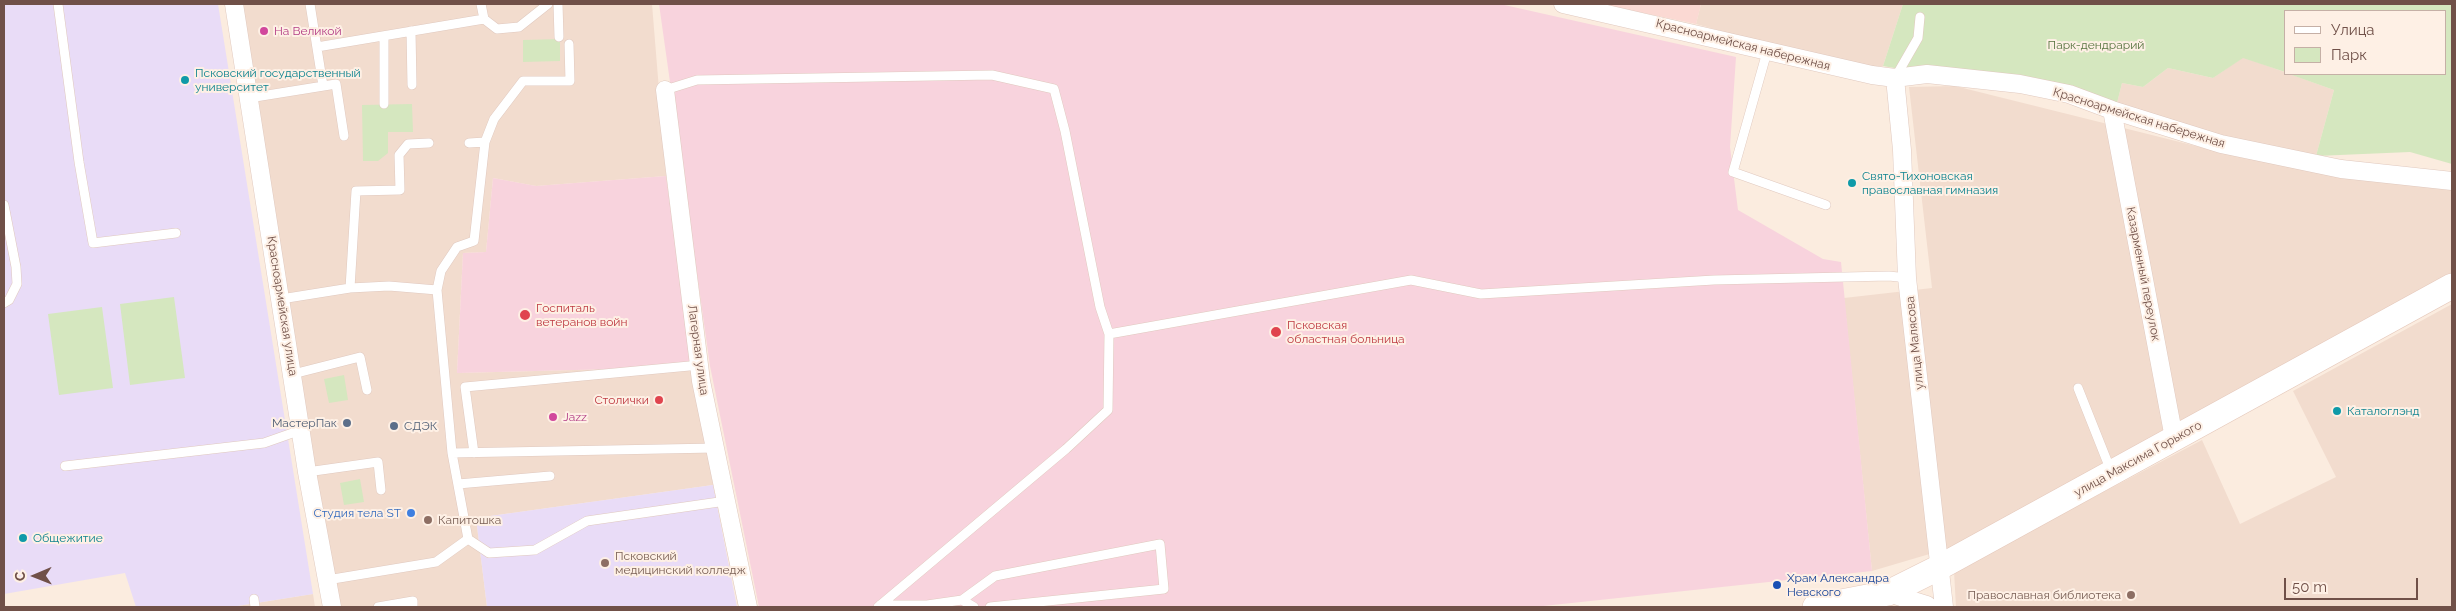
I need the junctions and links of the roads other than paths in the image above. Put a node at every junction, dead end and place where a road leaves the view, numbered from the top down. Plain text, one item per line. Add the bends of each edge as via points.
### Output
1 (58, 4) edge
2 (234, 4) edge
3 (310, 4) edge
4 (481, 4) edge
5 (548, 4) edge
6 (558, 4) edge
7 (1563, 4) edge
8 (1920, 17) dead end
9 (484, 19) junction
10 (411, 31) junction
11 (384, 36) junction
12 (559, 37) dead end
13 (569, 44) dead end
14 (317, 47) junction
15 (1767, 52) junction
16 (1895, 78) junction
17 (412, 85) dead end
18 (323, 86) junction
19 (665, 90) joint
20 (249, 98) junction
21 (384, 104) dead end
22 (2112, 110) junction
23 (344, 136) dead end
24 (469, 142) dead end
25 (484, 142) junction
26 (429, 143) dead end
27 (2452, 180) edge
28 (4, 205) edge
29 (1826, 205) dead end
30 (176, 233) dead end
31 (1907, 278) junction
32 (2452, 286) edge
33 (350, 288) junction
34 (437, 290) junction
35 (281, 299) junction
36 (4, 303) edge
37 (1109, 334) junction
38 (700, 365) junction
39 (293, 374) junction
40 (2078, 388) dead end
41 (367, 390) dead end
42 (301, 430) junction
43 (2174, 438) junction
44 (715, 448) junction
45 (452, 453) junction
46 (474, 453) junction
47 (65, 466) dead end
48 (307, 472) junction
49 (2112, 473) junction
50 (550, 476) dead end
51 (458, 484) junction
52 (381, 490) dead end
53 (726, 501) junction
54 (468, 539) junction
55 (1940, 567) junction
56 (327, 580) junction
57 (1888, 593) junction
58 (962, 600) junction
59 (879, 606) edge
60 (332, 607) edge
61 (378, 607) edge
62 (413, 607) edge
63 (748, 607) edge
64 (974, 607) edge
65 (990, 607) edge
66 (1815, 607) edge
67 (1929, 607) edge
68 (1944, 607) edge

1 - 30 lane via 93,243
2 - 20 street, Красноармейская улица
3 - 14 lane
4 - 9 lane
5 - 9 lane via 519,27 496,29
6 - 12 lane
7 - 15 street, Красноармейская набережная
8 - 16 lane via 1918,38
9 - 10 lane
10 - 11 lane
10 - 17 lane
11 - 14 lane
11 - 21 lane
13 - 25 lane via 570,81 523,82 494,119
14 - 18 lane
15 - 16 street, Красноармейская набережная
15 - 29 lane via 1733,172
16 - 22 street, Красноармейская набережная via 1927,74 2020,84 2069,94
16 - 31 street, улица Малясова via 1902,150
18 - 20 lane
18 - 23 lane via 336,84
19 - 37 lane via 697,80 992,75 1054,89 1100,307
19 - 38 street, Лагерная улица
20 - 35 street, Красноармейская улица
22 - 27 street, Красноармейская набережная via 2221,144 2341,169
22 - 43 street, Казарменный переулок
24 - 25 lane
25 - 34 lane via 474,241 457,247 441,271
26 - 33 lane via 408,144 399,155 400,190 356,191
28 - 36 lane via 17,284
31 - 37 lane via 1714,280 1481,294 1411,280
31 - 55 street, улица Малясова
32 - 43 main road, улица Максима Горького
33 - 34 lane via 389,286
33 - 35 lane
34 - 45 lane
35 - 39 street, Красноармейская улица
37 - 59 lane via 1108,410
38 - 44 street, Лагерная улица
38 - 46 lane via 465,387
39 - 41 lane via 360,357
39 - 42 street, Красноармейская улица
40 - 49 lane
42 - 47 lane via 264,443
42 - 48 street, Красноармейская улица
43 - 49 main road, улица Максима Горького
44 - 46 lane
44 - 53 street, Лагерная улица
45 - 46 lane
45 - 51 lane
48 - 52 lane via 378,462
48 - 56 street, Красноармейская улица
49 - 55 main road, улица Максима Горького
50 - 51 lane
51 - 54 lane
53 - 54 lane via 587,521 535,550 489,553
53 - 63 street, Лагерная улица
54 - 56 lane via 436,562
55 - 57 main road, улица Максима Горького
55 - 68 street, улица Малясова
56 - 60 street, Красноармейская улица
57 - 66 main road, улица Максима Горького
57 - 67 street
58 - 59 lane
58 - 64 lane
58 - 65 lane via 995,576 1160,544 1164,589
61 - 62 lane via 413,601

